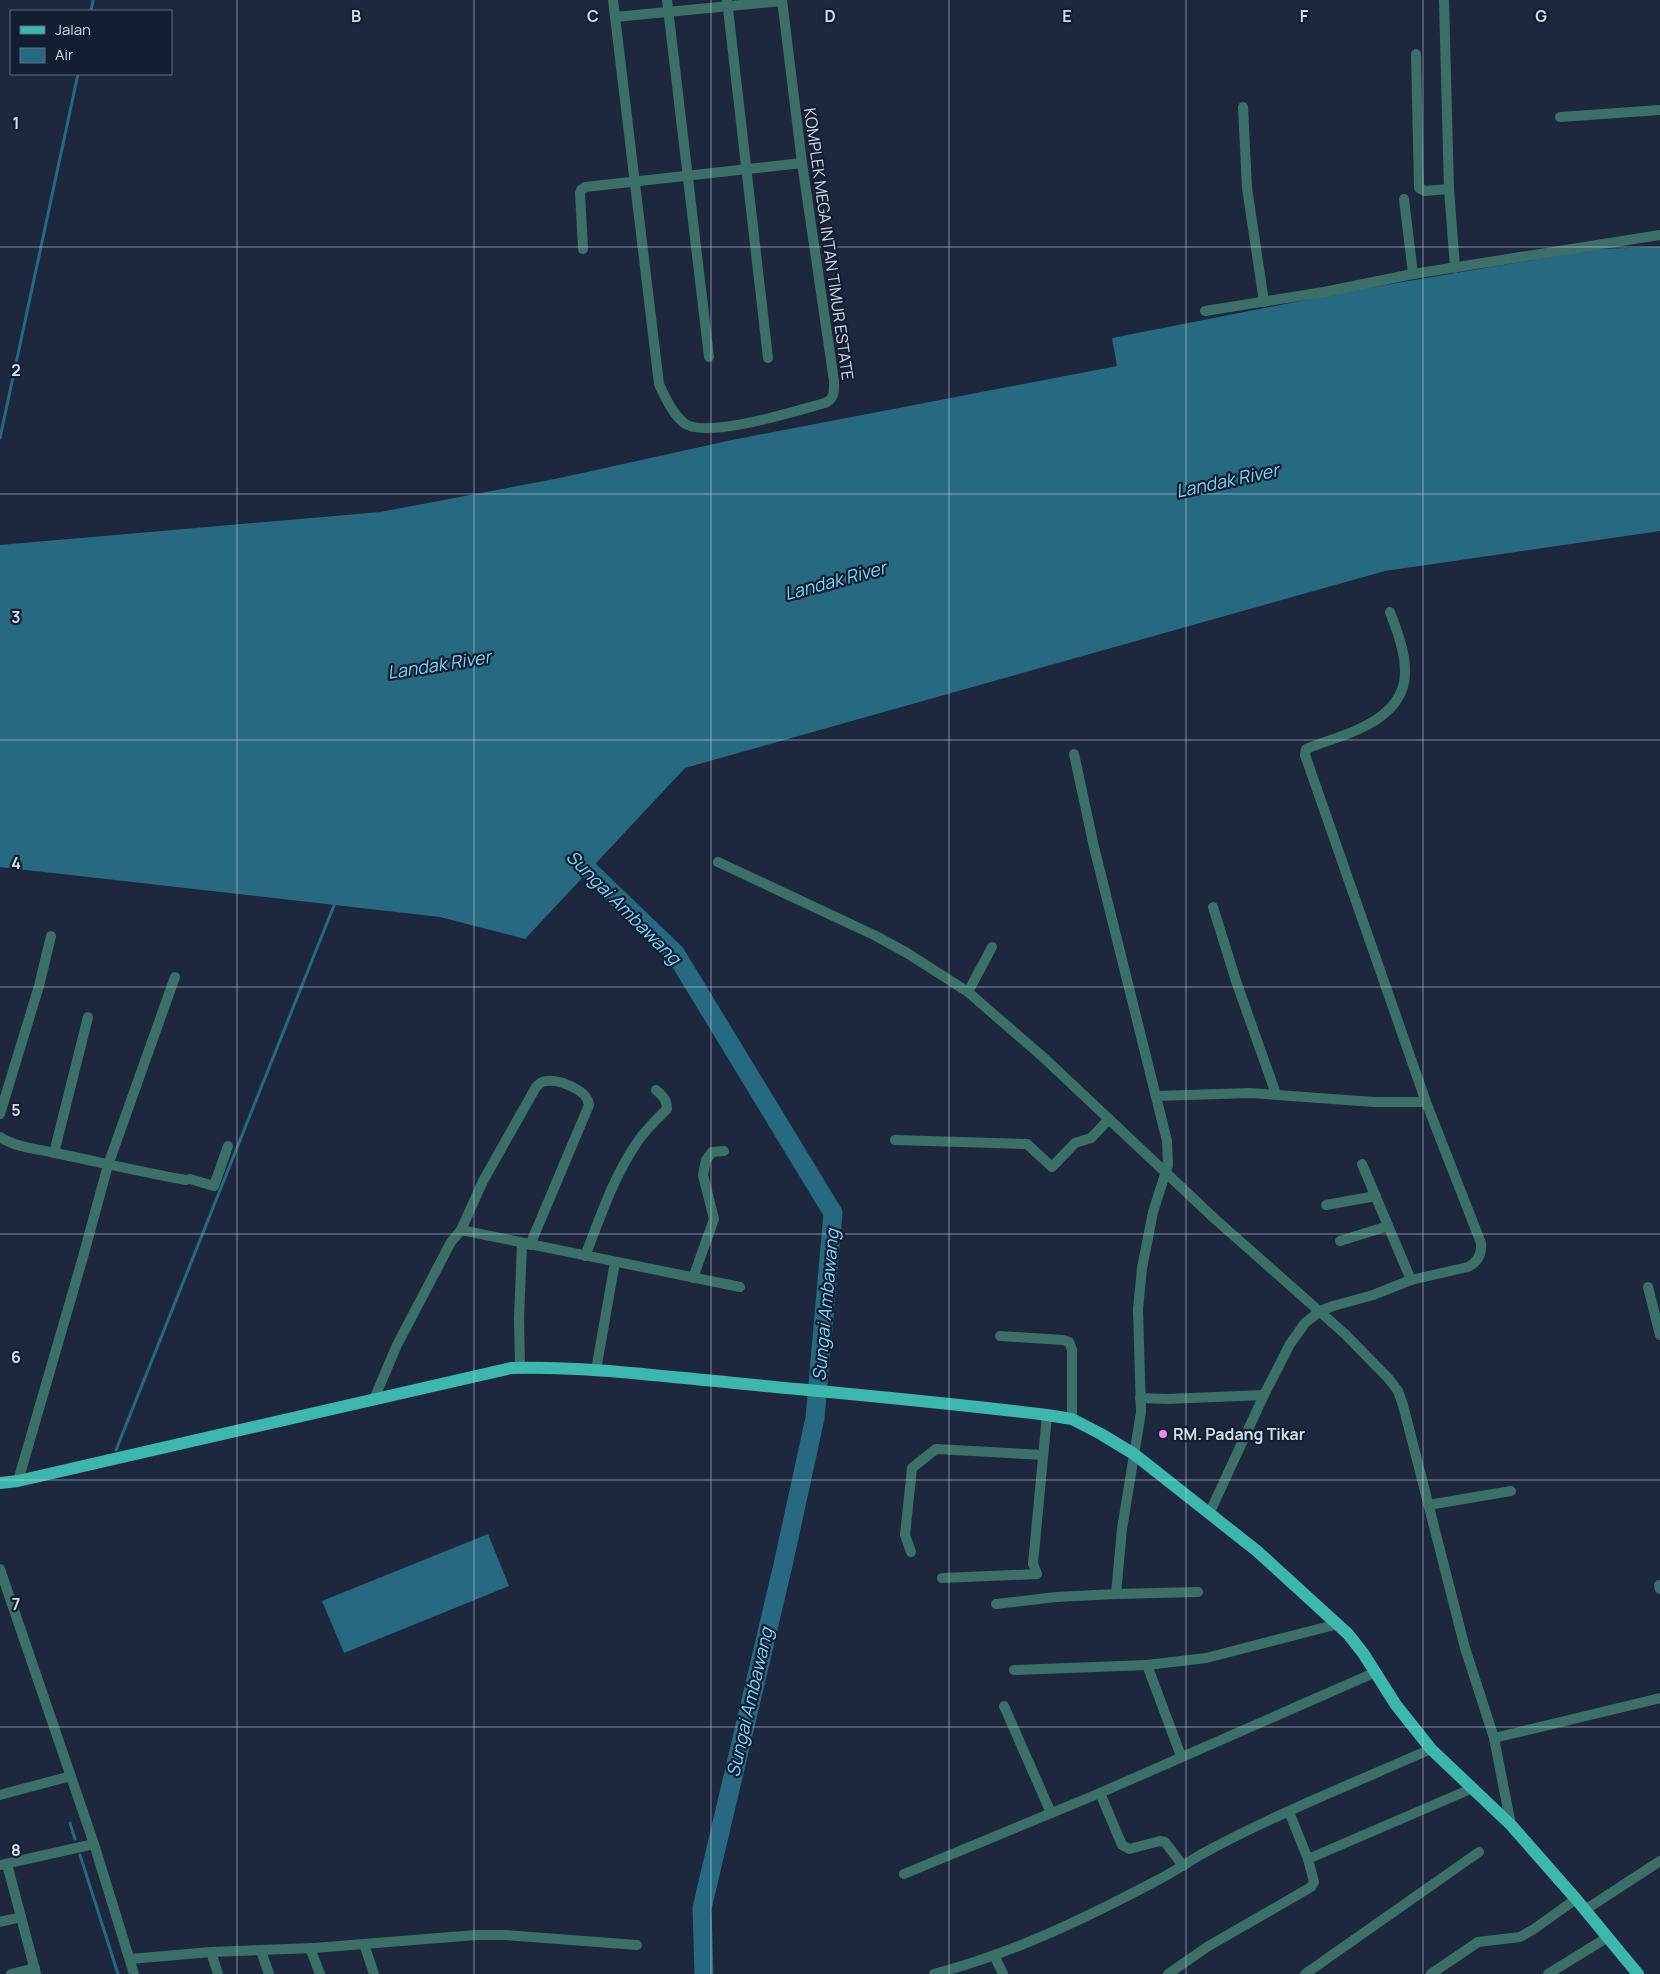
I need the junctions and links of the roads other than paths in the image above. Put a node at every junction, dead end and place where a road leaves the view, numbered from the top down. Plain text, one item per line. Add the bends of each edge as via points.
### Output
1 (613, 0) edge
2 (668, 0) edge
3 (782, 0) edge
4 (1444, 0) edge
5 (727, 3) edge
6 (669, 11) junction
7 (615, 17) junction
8 (1416, 54) dead end
9 (1243, 108) dead end
10 (1660, 110) edge
11 (1560, 117) dead end
12 (802, 163) junction
13 (746, 170) junction
14 (687, 177) junction
15 (634, 182) junction
16 (1449, 189) junction
17 (1404, 199) dead end
18 (1660, 235) edge
19 (583, 249) dead end
20 (1455, 268) junction
21 (1413, 274) junction
22 (1264, 302) junction
23 (1205, 311) dead end
24 (709, 357) dead end
25 (768, 358) dead end
26 (1390, 612) dead end
27 (1074, 754) dead end
28 (718, 862) dead end
29 (1213, 906) dead end
30 (51, 936) dead end
31 (992, 947) dead end
32 (175, 977) dead end
33 (968, 992) junction
34 (88, 1016) dead end
35 (656, 1090) dead end
36 (1276, 1094) junction
37 (1156, 1096) junction
38 (1426, 1102) junction
39 (0, 1114) edge
40 (1109, 1119) junction
41 (0, 1137) edge
42 (895, 1140) dead end
43 (228, 1146) dead end
44 (724, 1151) dead end
45 (54, 1152) junction
46 (1362, 1164) dead end
47 (108, 1165) junction
48 (1166, 1173) junction
49 (1376, 1196) junction
50 (1326, 1205) dead end
51 (1388, 1226) junction
52 (461, 1230) junction
53 (1340, 1241) dead end
54 (526, 1244) junction
55 (585, 1256) junction
56 (615, 1262) junction
57 (692, 1278) junction
58 (1411, 1280) junction
59 (740, 1287) dead end
60 (1648, 1287) dead end
61 (1320, 1311) junction
62 (1660, 1335) edge
63 (1000, 1336) dead end
64 (520, 1368) junction
65 (596, 1370) junction
66 (1264, 1395) junction
67 (374, 1398) junction
68 (1140, 1398) junction
69 (1047, 1415) junction
70 (1072, 1419) junction
71 (1134, 1454) junction
72 (1043, 1455) junction
73 (18, 1481) junction
74 (0, 1483) edge
75 (1511, 1491) dead end
76 (1428, 1505) junction
77 (1210, 1512) junction
78 (911, 1552) dead end
79 (0, 1569) edge
80 (942, 1578) dead end
81 (1198, 1592) dead end
82 (1116, 1594) junction
83 (996, 1604) dead end
84 (1338, 1624) junction
85 (1147, 1665) junction
86 (1014, 1670) dead end
87 (1376, 1672) junction
88 (1660, 1698) edge
89 (1004, 1706) dead end
90 (1494, 1738) junction
91 (1430, 1749) junction
92 (1181, 1756) junction
93 (71, 1776) junction
94 (1473, 1788) junction
95 (1100, 1792) junction
96 (0, 1796) edge
97 (1289, 1812) junction
98 (1051, 1814) junction
99 (1511, 1825) junction
100 (94, 1844) junction
101 (1479, 1852) dead end
102 (1308, 1859) junction
103 (1660, 1861) edge
104 (3, 1865) edge
105 (1183, 1866) junction
106 (904, 1874) dead end
107 (1576, 1898) junction
108 (1585, 1910) junction
109 (21, 1917) junction
110 (0, 1922) edge
111 (1608, 1937) junction
112 (364, 1944) junction
113 (637, 1945) dead end
114 (310, 1948) junction
115 (262, 1951) junction
116 (211, 1952) junction
117 (995, 1957) junction
118 (130, 1960) junction
119 (36, 1971) edge
120 (11, 1974) edge
121 (134, 1974) edge
122 (218, 1974) edge
123 (269, 1974) edge
124 (320, 1974) edge
125 (374, 1974) edge
126 (934, 1974) edge
127 (1003, 1974) edge
128 (1168, 1974) edge
129 (1305, 1974) edge
130 (1431, 1974) edge
131 (1548, 1974) edge
132 (1638, 1974) edge

1 - 7 street
2 - 6 street
3 - 5 street
3 - 12 street, KOMPLEK MEGA INTAN TIMUR ESTATE
4 - 16 street
5 - 6 street
5 - 13 street
6 - 7 street
6 - 14 street
7 - 15 street
8 - 16 street via 1419,188 1425,191
9 - 22 street via 1247,188
10 - 11 street
12 - 13 street
12 - 15 street, KOMPLEK MEGA INTAN TIMUR ESTATE via 834,381 833,396 825,403 759,422 708,429 684,423 672,409 659,384
13 - 14 street
13 - 25 street
14 - 15 street
14 - 24 street
15 - 19 street via 581,190
16 - 20 street
17 - 21 street
18 - 20 street
20 - 21 street
21 - 22 street
22 - 23 street
26 - 38 street via 1400,637 1405,666 1403,689 1395,704 1357,730 1306,749 1305,755
27 - 37 street
28 - 33 street via 876,936
29 - 36 street
30 - 39 street
31 - 33 street
32 - 47 street
33 - 40 street
34 - 45 street
35 - 55 street via 664,1097 667,1109 636,1143 606,1202
36 - 37 street
36 - 38 street via 1374,1102
37 - 48 street via 1169,1154
38 - 58 street via 1482,1250 1474,1264 1468,1267
40 - 42 street via 1091,1138 1075,1143 1052,1167 1027,1144
40 - 48 street
41 - 45 street
43 - 47 street via 214,1186
44 - 57 street via 712,1152 704,1167 714,1219
45 - 47 street
46 - 49 street
47 - 73 street
48 - 61 street
48 - 68 street via 1153,1212 1142,1268 1138,1309
49 - 50 street
49 - 51 street
51 - 53 street
51 - 58 street
52 - 54 street
52 - 54 street via 483,1181 536,1087 548,1080 565,1084 585,1095 589,1105
52 - 67 street via 451,1242 397,1345
54 - 55 street
54 - 64 street via 519,1318
55 - 56 street
56 - 57 street
56 - 65 street
57 - 59 street
58 - 61 street
60 - 62 street
61 - 66 street via 1296,1334
61 - 76 street via 1398,1391
63 - 70 street via 1069,1342 1072,1350
64 - 65 main road
64 - 67 main road
65 - 69 main road
66 - 68 street
66 - 77 street
67 - 73 main road
68 - 71 street via 1140,1427
69 - 70 main road
69 - 72 street
70 - 71 main road
71 - 77 main road
71 - 82 street
72 - 78 street via 936,1449 912,1468 905,1535
72 - 80 street via 1033,1564 1037,1574
73 - 74 main road
75 - 76 street
76 - 90 street via 1465,1648
77 - 84 main road
79 - 93 street
81 - 82 street
82 - 83 street
84 - 85 street via 1206,1658
84 - 87 main road
85 - 86 street
85 - 92 street
87 - 91 main road via 1396,1705
87 - 92 street
88 - 90 street
89 - 98 street
90 - 99 street
91 - 94 main road
91 - 97 street
92 - 95 street
93 - 96 street
93 - 100 street
94 - 99 main road
94 - 102 street
95 - 98 street
95 - 105 street via 1122,1845 1129,1849 1164,1842
97 - 102 street
97 - 105 street
98 - 106 street
99 - 107 main road
100 - 104 street
100 - 118 street
101 - 129 street
102 - 128 street via 1314,1882 1311,1888 1201,1951
103 - 108 street
104 - 109 street
105 - 117 street via 1099,1910
107 - 108 main road
107 - 130 street via 1520,1937 1478,1942
108 - 111 main road
109 - 110 street
109 - 119 street
111 - 131 street
111 - 132 main road
112 - 113 street via 506,1935
112 - 114 street
112 - 125 street
114 - 115 street
114 - 124 street
115 - 116 street
115 - 123 street
116 - 118 street
116 - 122 street
117 - 126 street
117 - 127 street
118 - 121 street
119 - 120 street

